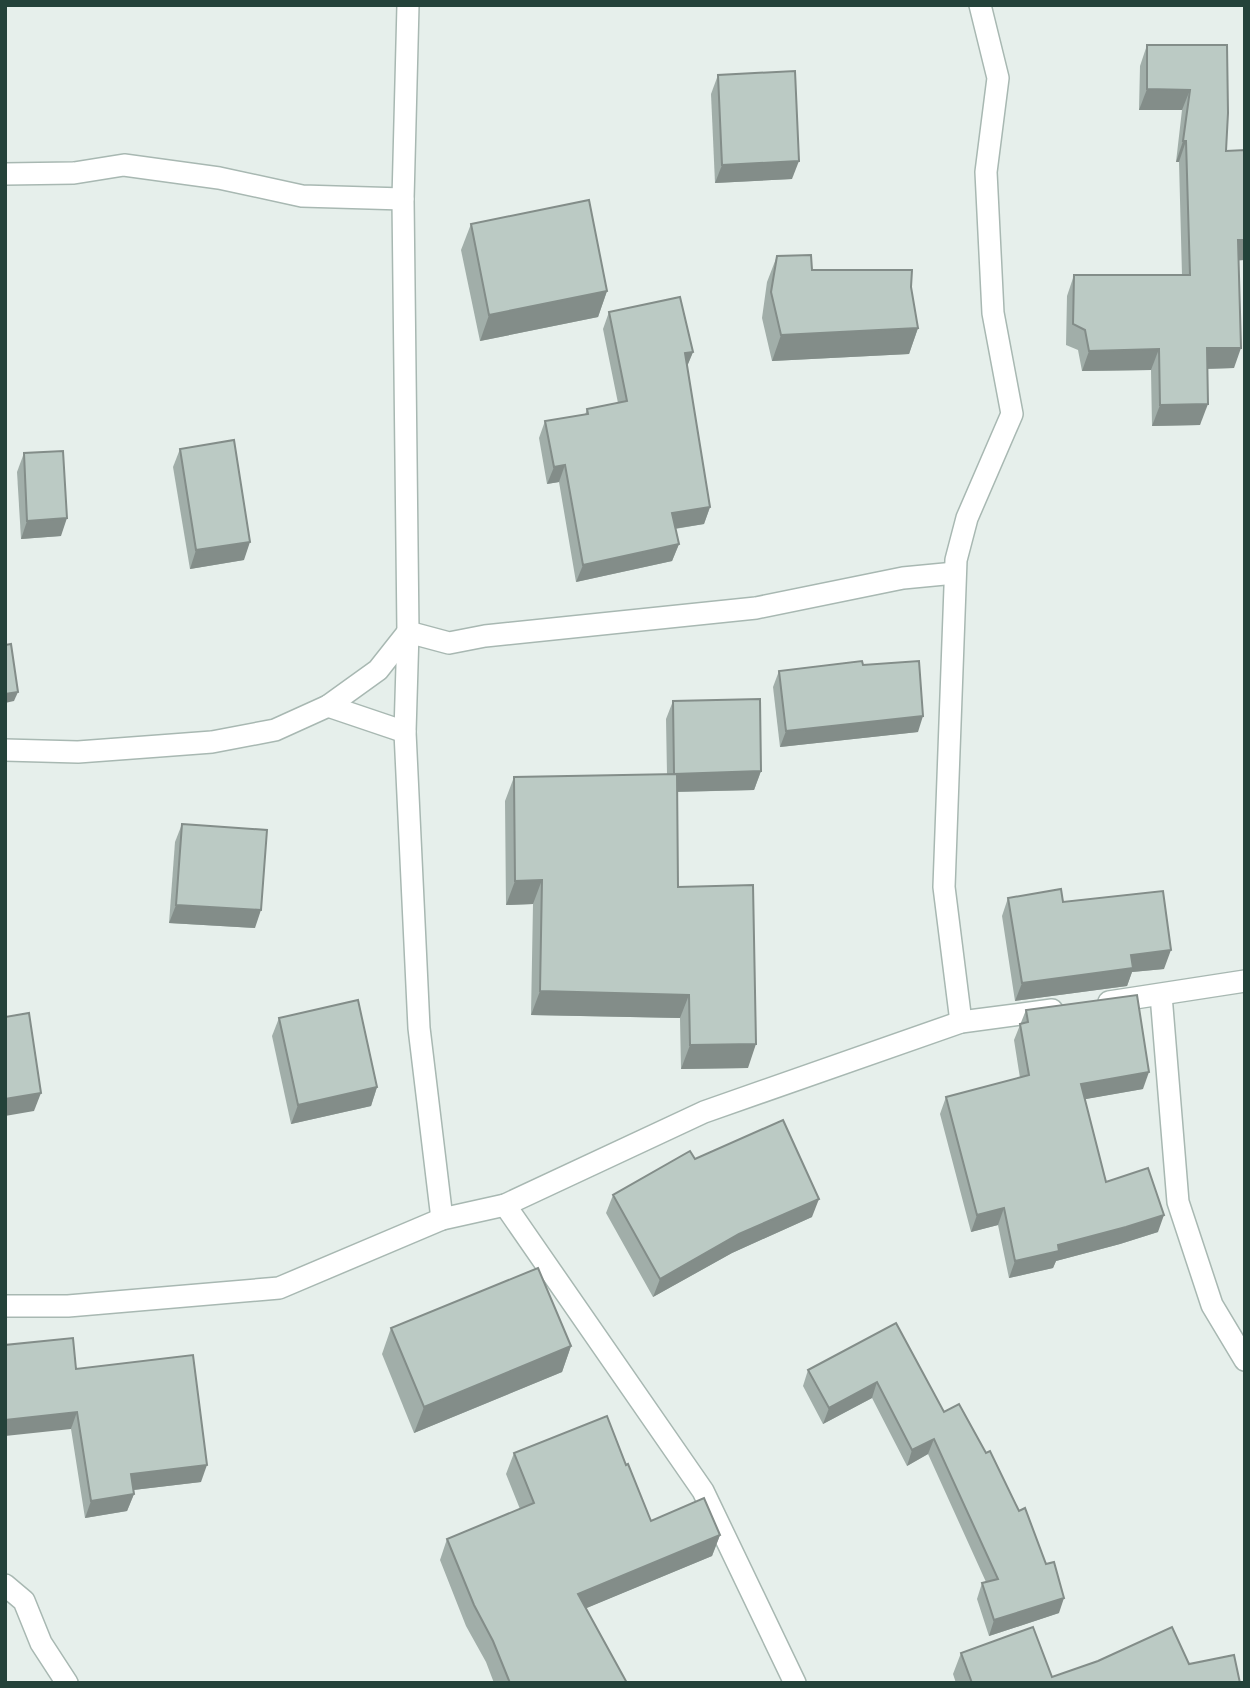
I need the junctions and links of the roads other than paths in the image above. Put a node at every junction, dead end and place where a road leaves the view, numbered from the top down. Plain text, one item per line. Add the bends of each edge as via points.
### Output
1 (408, 5) edge
2 (980, 5) edge
3 (5, 174) edge
4 (403, 200) junction
5 (955, 573) junction
6 (408, 632) junction
7 (328, 706) junction
8 (405, 732) junction
9 (5, 750) edge
10 (1245, 981) edge
11 (1161, 995) junction
12 (1094, 1004) edge
13 (1067, 1008) edge
14 (961, 1022) junction
15 (505, 1205) junction
16 (442, 1219) junction
17 (5, 1306) edge
18 (1245, 1360) edge
19 (5, 1585) edge
20 (67, 1683) edge
21 (795, 1683) edge

1 - 4 street
2 - 5 street via 998,78 986,184 993,313 1012,414 967,519
3 - 4 street via 74,173 124,165 302,196
4 - 6 street
5 - 6 street via 902,578 756,608 449,643
5 - 14 street via 944,887
6 - 7 street via 378,670
6 - 8 street
7 - 8 street
7 - 9 street via 275,730 212,742 78,752
8 - 16 street via 419,1028
10 - 11 street
11 - 12 street
11 - 18 street via 1178,1202 1212,1305
13 - 14 street
14 - 15 street via 704,1112
15 - 16 street
15 - 21 street via 703,1491
16 - 17 street via 279,1288 68,1306
19 - 20 street via 24,1601 41,1643

